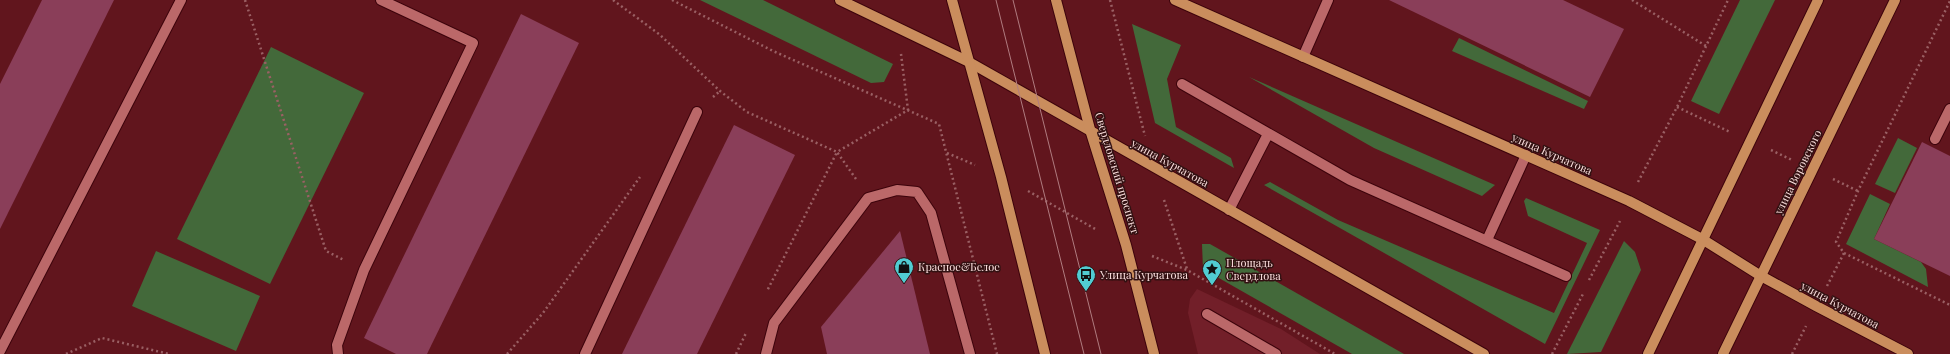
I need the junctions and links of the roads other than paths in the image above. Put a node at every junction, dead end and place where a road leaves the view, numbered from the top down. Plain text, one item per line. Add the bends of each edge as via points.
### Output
1 (181, 0) edge
2 (381, 0) edge
3 (840, 0) edge
4 (952, 0) edge
5 (1056, 0) edge
6 (1175, 0) edge
7 (1328, 0) edge
8 (1818, 0) edge
9 (1895, 0) edge
10 (1303, 57) junction
11 (969, 62) junction
12 (1182, 84) dead end
13 (1950, 109) edge
14 (697, 112) dead end
15 (1091, 133) junction
16 (1268, 134) junction
17 (1935, 139) dead end
18 (1526, 156) junction
19 (1229, 210) junction
20 (1702, 239) junction
21 (1487, 240) junction
22 (1566, 276) dead end
23 (1761, 276) junction
24 (1207, 314) dead end
25 (0, 351) edge
26 (338, 354) edge
27 (585, 354) edge
28 (766, 354) edge
29 (970, 354) edge
30 (1045, 354) edge
31 (1154, 354) edge
32 (1276, 354) edge
33 (1484, 354) edge
34 (1648, 354) edge
35 (1723, 354) edge
36 (1908, 354) edge

1 - 25 lane
2 - 26 lane via 473,43 364,270 337,345
3 - 11 main road, улица Курчатова
4 - 11 main road
5 - 15 main road, Свердловский проспект
6 - 10 main road, улица Курчатова
7 - 10 lane
8 - 20 main road
9 - 23 main road, улица Воровского
10 - 18 main road, улица Курчатова
11 - 15 main road, улица Курчатова
11 - 30 main road via 1001,177
12 - 16 lane
13 - 17 lane
14 - 27 lane
15 - 19 main road, улица Курчатова
15 - 31 main road, Свердловский проспект via 1126,245
16 - 19 lane
16 - 21 lane via 1350,180
18 - 20 main road, улица Курчатова via 1629,202
18 - 21 lane
19 - 33 main road, улица Курчатова
20 - 23 main road, улица Курчатова
20 - 34 main road
21 - 22 lane
23 - 35 main road, улица Воровского
23 - 36 main road, улица Курчатова
24 - 32 lane
28 - 29 lane via 774,323 868,198 897,190 917,192 930,213

